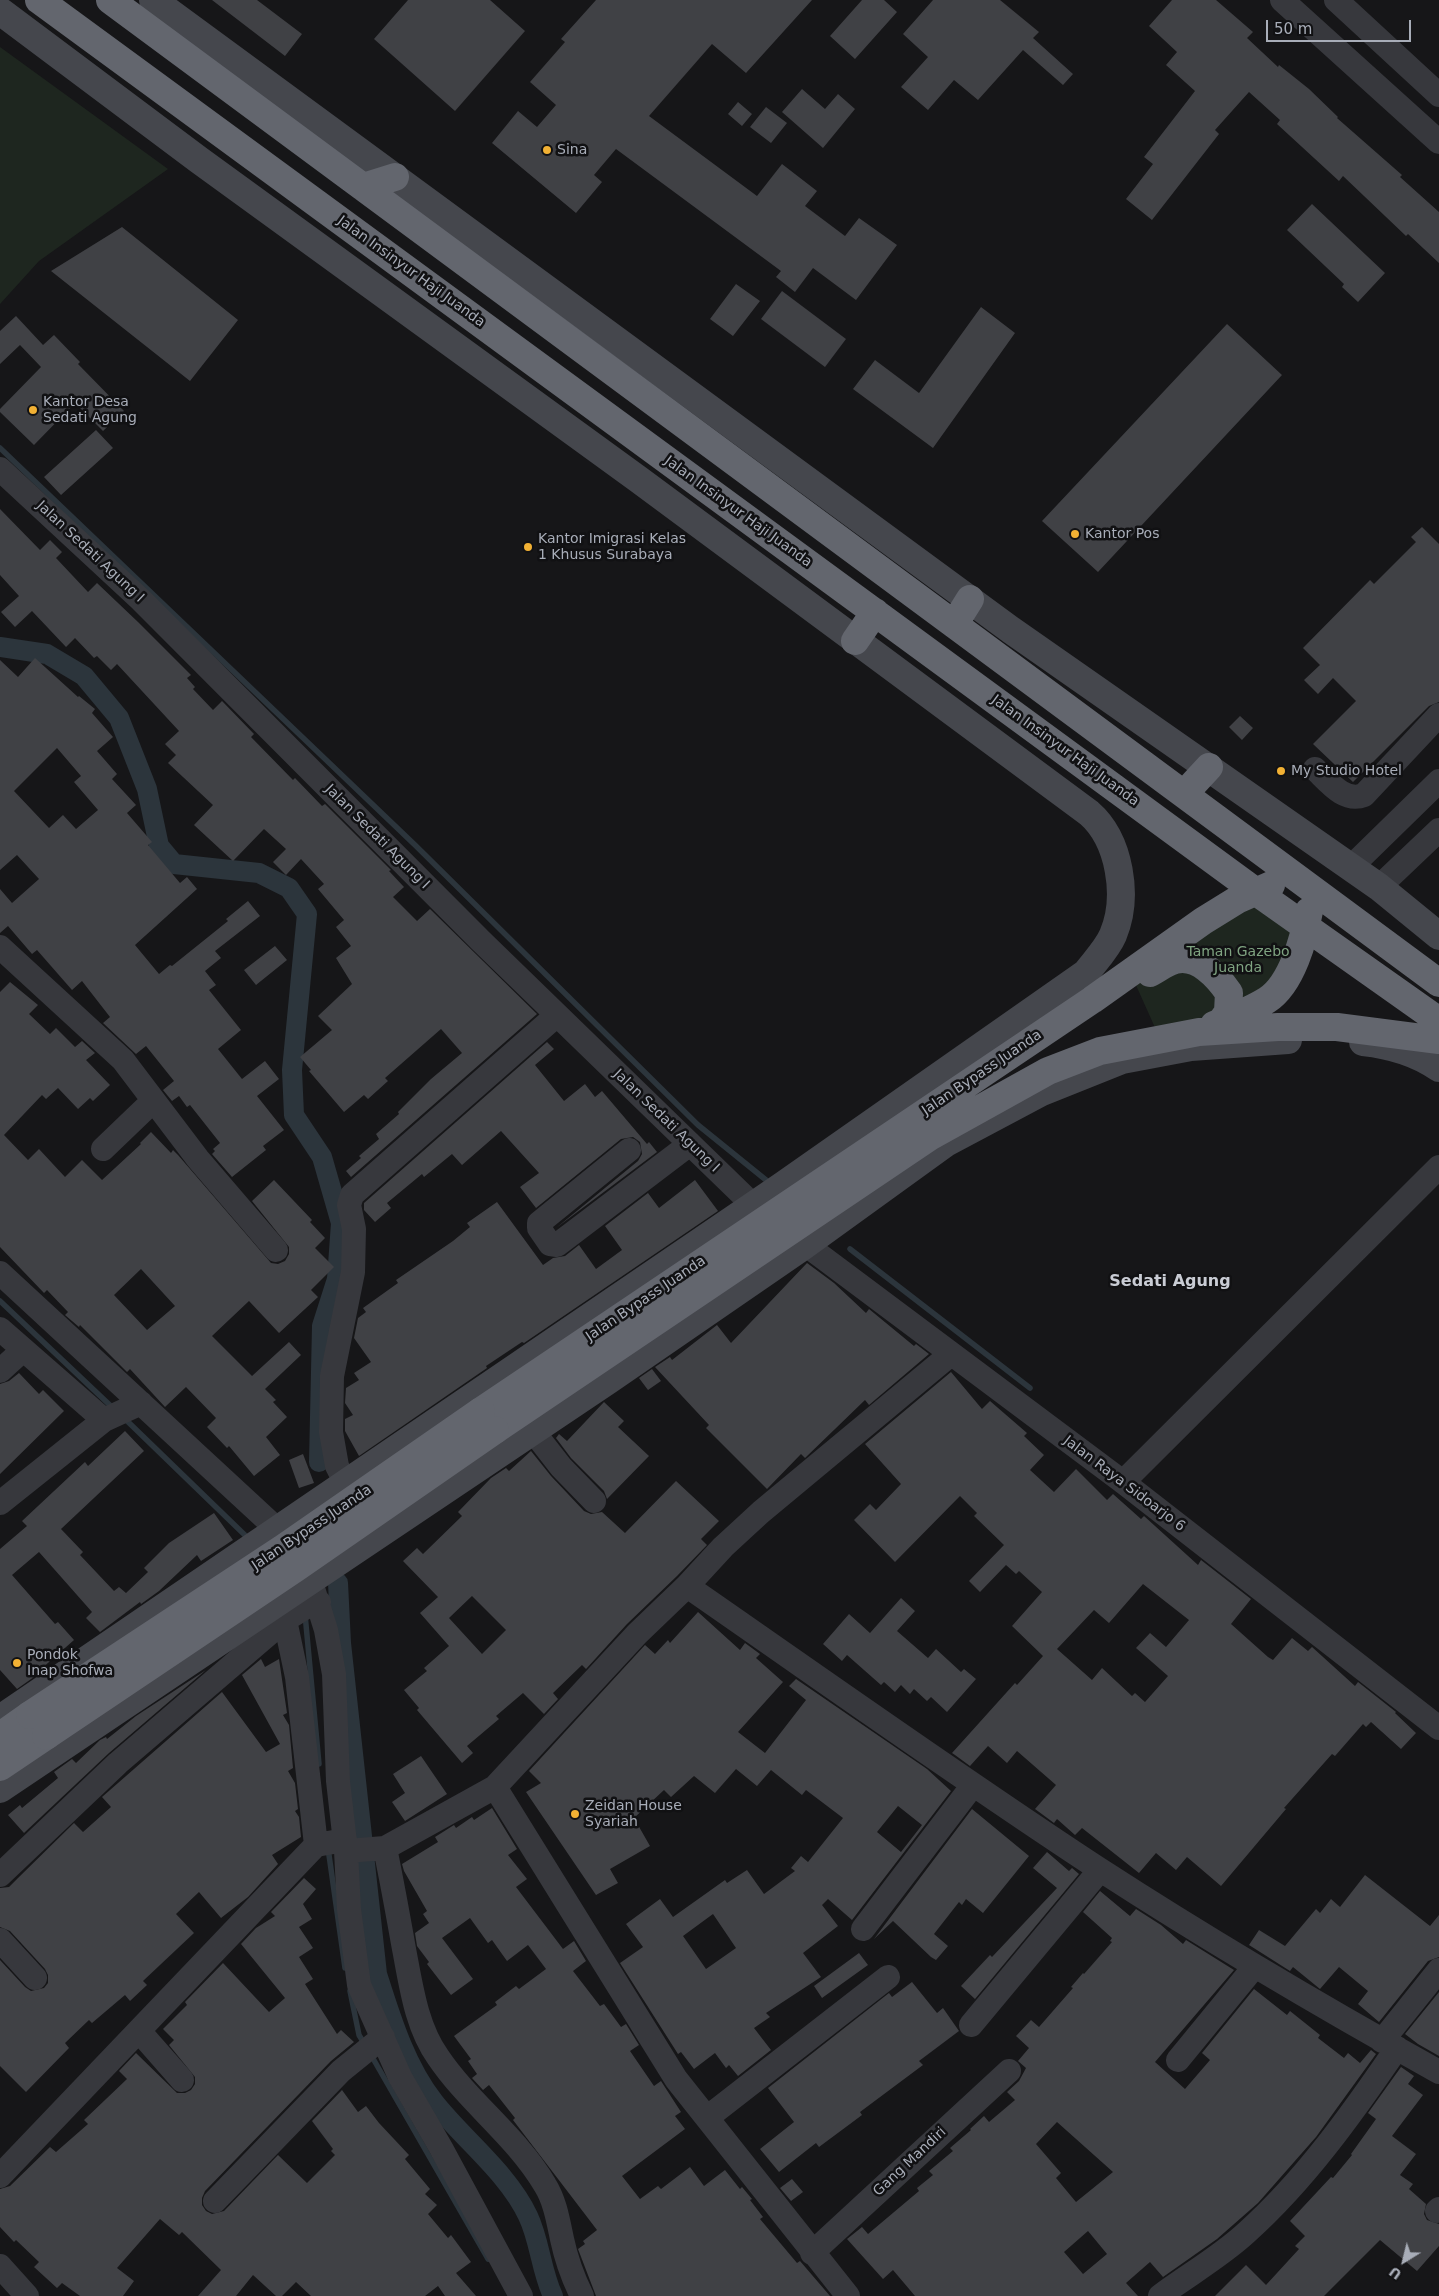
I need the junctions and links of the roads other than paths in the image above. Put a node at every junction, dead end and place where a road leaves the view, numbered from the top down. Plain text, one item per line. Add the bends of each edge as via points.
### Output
1 (39, 0) edge
2 (110, 0) edge
3 (1282, 0) edge
4 (1336, 0) edge
5 (0, 10) edge
6 (147, 11) edge
7 (115, 55) junction
8 (1439, 95) edge
9 (1439, 142) edge
10 (395, 177) junction
11 (364, 187) junction
12 (0, 469) edge
13 (970, 600) junction
14 (875, 612) junction
15 (955, 623) junction
16 (855, 641) junction
17 (1439, 716) edge
18 (1210, 768) junction
19 (1315, 769) dead end
20 (1439, 781) edge
21 (1184, 794) junction
22 (1439, 830) edge
23 (1351, 867) junction
24 (1306, 883) junction
25 (1379, 887) junction
26 (1256, 891) junction
27 (1306, 927) junction
28 (1439, 936) edge
29 (1, 950) edge
30 (1439, 983) edge
31 (1092, 1000) junction
32 (557, 1015) junction
33 (1439, 1021) edge
34 (1210, 1027) junction
35 (1439, 1040) edge
36 (1439, 1068) edge
37 (153, 1101) junction
38 (690, 1144) junction
39 (104, 1149) dead end
40 (629, 1150) dead end
41 (1439, 1167) edge
42 (789, 1218) junction
43 (276, 1250) dead end
44 (0, 1273) edge
45 (703, 1302) junction
46 (0, 1329) edge
47 (24, 1350) junction
48 (951, 1354) junction
49 (0, 1371) edge
50 (122, 1412) junction
51 (488, 1420) junction
52 (532, 1431) junction
53 (1123, 1482) junction
54 (346, 1484) junction
55 (594, 1501) dead end
56 (0, 1503) edge
57 (264, 1540) junction
58 (687, 1586) junction
59 (297, 1602) junction
60 (0, 1719) edge
61 (1439, 1728) edge
62 (0, 1736) edge
63 (40, 1747) junction
64 (0, 1767) edge
65 (973, 1785) junction
66 (496, 1787) junction
67 (0, 1789) edge
68 (347, 1846) junction
69 (1100, 1870) junction
70 (0, 1875) edge
71 (863, 1929) dead end
72 (0, 1940) edge
73 (1255, 1966) junction
74 (1439, 1970) edge
75 (888, 1977) dead end
76 (35, 1978) dead end
77 (971, 2025) dead end
78 (139, 2030) junction
79 (373, 2045) junction
80 (1390, 2045) junction
81 (1178, 2060) dead end
82 (1009, 2071) dead end
83 (1439, 2072) edge
84 (182, 2080) dead end
85 (708, 2117) junction
86 (0, 2176) edge
87 (214, 2200) dead end
88 (812, 2253) junction
89 (0, 2266) edge
90 (1171, 2293) edge
91 (27, 2296) edge
92 (521, 2296) edge
93 (582, 2296) edge
94 (848, 2296) edge

1 - 7 highway, Jalan Insinyur Haji Juanda
2 - 6 highway
3 - 9 street
4 - 8 street
5 - 16 street via 199,160
6 - 7 highway
6 - 10 street
6 - 11 highway
7 - 14 highway, Jalan Insinyur Haji Juanda
10 - 11 highway
10 - 13 street
11 - 15 highway
12 - 32 street, Jalan Sedati Agung I via 141,600
13 - 15 highway
13 - 18 street
14 - 16 highway
14 - 26 highway, Jalan Insinyur Haji Juanda
15 - 21 highway
16 - 42 street via 1099,821 1110,841 1122,893 1113,935 1086,973
17 - 19 street via 1364,795 1351,798 1344,795
18 - 21 highway
18 - 23 street
20 - 23 street
21 - 24 highway
22 - 25 street
23 - 25 street
24 - 26 highway, Jalan Bypass Juanda
24 - 27 highway, Jalan Bypass Juanda
24 - 30 highway
25 - 28 street
26 - 27 highway, Jalan Insinyur Haji Juanda
26 - 31 highway, Jalan Bypass Juanda via 1202,921
27 - 33 highway, Jalan Insinyur Haji Juanda
27 - 34 highway, Jalan Bypass Juanda via 1282,984 1268,1000
29 - 37 street via 123,1060
31 - 34 highway via 1121,990 1174,960 1193,960 1210,971 1229,993 1228,1012
31 - 42 highway, Jalan Bypass Juanda
32 - 38 street, Jalan Sedati Agung I
32 - 54 street via 352,1196 349,1205 354,1229 353,1272 332,1376 331,1432 337,1466
34 - 35 highway, Jalan Bypass Juanda via 1337,1027
34 - 42 highway, Jalan Bypass Juanda via 1100,1051 1048,1071
36 - 42 street via 1408,1052 1382,1044 1309,1038 1191,1047 1122,1060 1042,1092 946,1143
37 - 39 street
37 - 43 street
38 - 40 street via 557,1245 550,1244 539,1228 540,1223
38 - 42 street, Jalan Sedati Agung I
41 - 53 street
42 - 45 highway, Jalan Bypass Juanda
42 - 48 street, Jalan Raya Sidoarjo 6 via 835,1265
42 - 51 highway, Jalan Bypass Juanda
42 - 54 street via 482,1389
44 - 50 street
45 - 51 highway, Jalan Bypass Juanda
45 - 52 street
46 - 47 street
47 - 49 street
47 - 50 street
48 - 53 street, Jalan Raya Sidoarjo 6
48 - 58 street via 761,1512 722,1547
50 - 56 street
50 - 57 street
51 - 62 highway, Jalan Bypass Juanda, bridge via 282,1549
51 - 63 highway, Jalan Bypass Juanda, bridge via 296,1568
52 - 55 street
52 - 59 street
53 - 61 street, Jalan Raya Sidoarjo 6
54 - 57 street
57 - 59 street
57 - 60 street
58 - 65 street
58 - 66 street via 637,1634
59 - 63 street
59 - 68 street via 297,1677
59 - 68 street via 334,1674 338,1781
59 - 70 street via 118,1762
63 - 64 highway, Jalan Bypass Juanda
63 - 67 street
65 - 69 street
65 - 71 street
66 - 68 street
66 - 85 street via 676,2079
68 - 78 street
68 - 79 street via 349,1910 359,1985
68 - 93 street via 412,1990 426,2037 437,2056 466,2094 532,2163 547,2187 557,2212 570,2267
69 - 73 street
69 - 77 street
72 - 76 street
73 - 80 street
73 - 81 street
74 - 80 street
75 - 85 street
78 - 84 street
78 - 86 street
79 - 87 street via 341,2072
79 - 92 street via 400,2076
80 - 83 street
80 - 90 street via 1359,2104 1305,2171 1245,2234
82 - 88 street, Gang Mandiri
85 - 88 street
88 - 94 street
89 - 91 street

